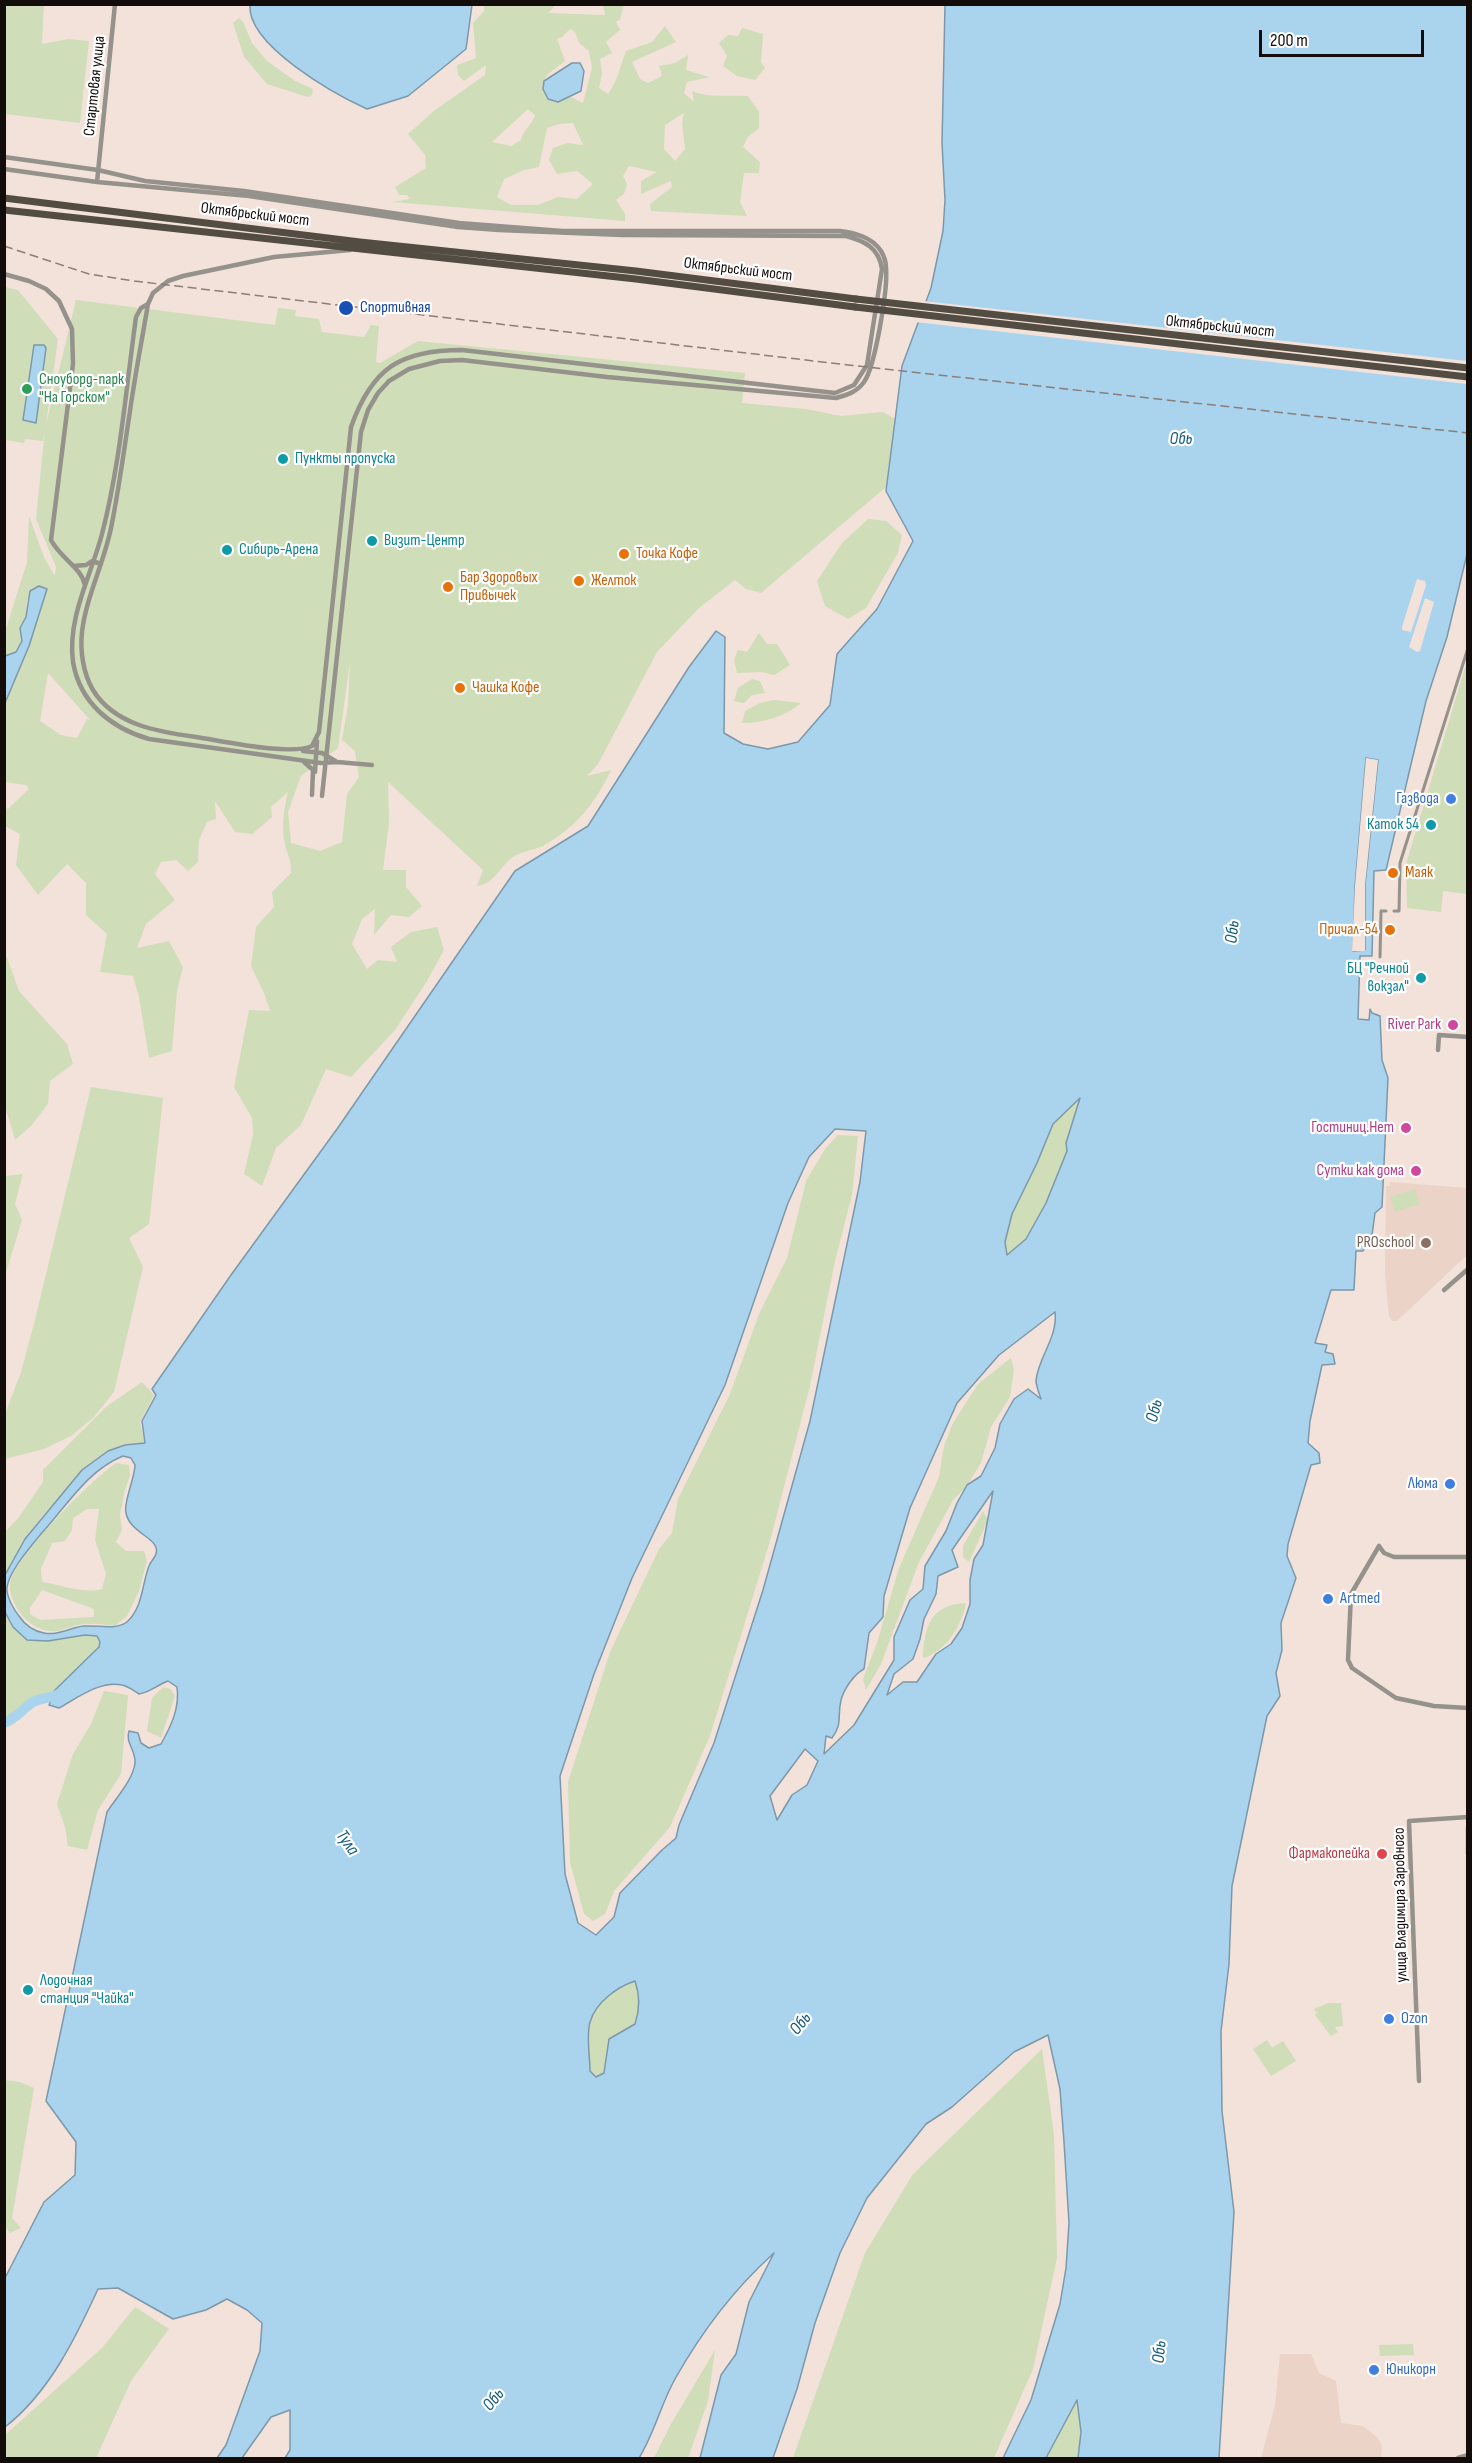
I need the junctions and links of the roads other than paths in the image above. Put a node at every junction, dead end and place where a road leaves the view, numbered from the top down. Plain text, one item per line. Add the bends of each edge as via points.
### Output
1 (115, 4) edge
2 (4, 157) edge
3 (4, 169) edge
4 (98, 170) junction
5 (97, 182) junction
6 (4, 198) edge
7 (4, 210) edge
8 (360, 249) junction
9 (4, 274) edge
10 (856, 303) junction
11 (148, 304) junction
12 (1467, 368) edge
13 (1467, 377) edge
14 (123, 410) junction
15 (130, 411) junction
16 (342, 511) junction
17 (351, 512) junction
18 (92, 561) junction
19 (101, 564) junction
20 (73, 566) junction
21 (86, 585) junction
22 (333, 608) junction
23 (341, 609) junction
24 (76, 613) junction
25 (85, 615) junction
26 (1467, 648) edge
27 (174, 734) junction
28 (317, 739) junction
29 (172, 743) junction
30 (327, 743) junction
31 (255, 746) junction
32 (296, 750) junction
33 (254, 754) junction
34 (320, 758) junction
35 (302, 760) junction
36 (337, 762) junction
37 (372, 765) dead end
38 (314, 777) junction
39 (324, 778) junction
40 (312, 795) dead end
41 (322, 796) dead end
42 (1386, 911) dead end
43 (1394, 911) dead end
44 (1380, 957) dead end
45 (1467, 1036) edge
46 (1438, 1050) dead end
47 (1467, 1269) edge
48 (1444, 1290) dead end
49 (1467, 1557) edge
50 (1467, 1708) edge
51 (1467, 1817) edge
52 (1467, 1827) edge
53 (1467, 1854) edge
54 (1419, 2081) dead end

1 - 4 street, Стартовая улица
2 - 4 street
3 - 5 street
4 - 5 street, Стартовая улица
4 - 17 street via 145,181 244,191 459,223 562,231 840,231 868,239 883,255 886,278 875,356 863,383 848,395 823,398 462,360 422,364 389,381 368,410 361,432
5 - 16 street via 249,196 499,230 846,236 868,244 879,257 882,277 867,365 854,385 836,393 462,350 439,350 404,359 369,387 359,405 351,427
6 - 10 main road, Октябрьский мост via 636,271
7 - 8 main road, Октябрьский мост
8 - 10 main road, Октябрьский мост
8 - 11 street via 274,257 183,276 168,281 153,293
9 - 20 street via 46,289 59,301 72,329 73,364 51,540 57,552
10 - 12 main road, Октябрьский мост, bridge
10 - 13 main road, Октябрьский мост, bridge
11 - 14 street via 136,317
11 - 15 street
14 - 15 street
14 - 18 street via 114,477 102,535
15 - 19 street via 122,478
16 - 17 street
16 - 22 street
17 - 23 street
18 - 19 street
18 - 20 street
18 - 21 street
19 - 25 street
20 - 21 street via 84,576
21 - 24 street
22 - 23 street
22 - 28 street
23 - 30 street
24 - 25 street
24 - 29 street via 73,661 95,709 129,733
25 - 27 street via 82,659 92,689 123,718
26 - 43 street via 1400,863 1399,911
27 - 29 street
27 - 31 street
28 - 32 street via 312,746
28 - 34 street
29 - 33 street
30 - 34 street
30 - 36 street
31 - 32 street
31 - 33 street
32 - 34 street
33 - 35 street
34 - 35 street
34 - 36 street
34 - 38 street
34 - 39 street
35 - 38 street via 313,770
36 - 37 street
36 - 39 street via 328,768
38 - 40 street
39 - 41 street
42 - 44 street via 1381,911
45 - 46 street via 1438,1035
47 - 48 street
49 - 50 street via 1394,1557 1379,1546 1353,1590 1348,1660 1352,1668 1396,1698
51 - 54 street, улица Владимира Заровного via 1409,1821
52 - 53 street

